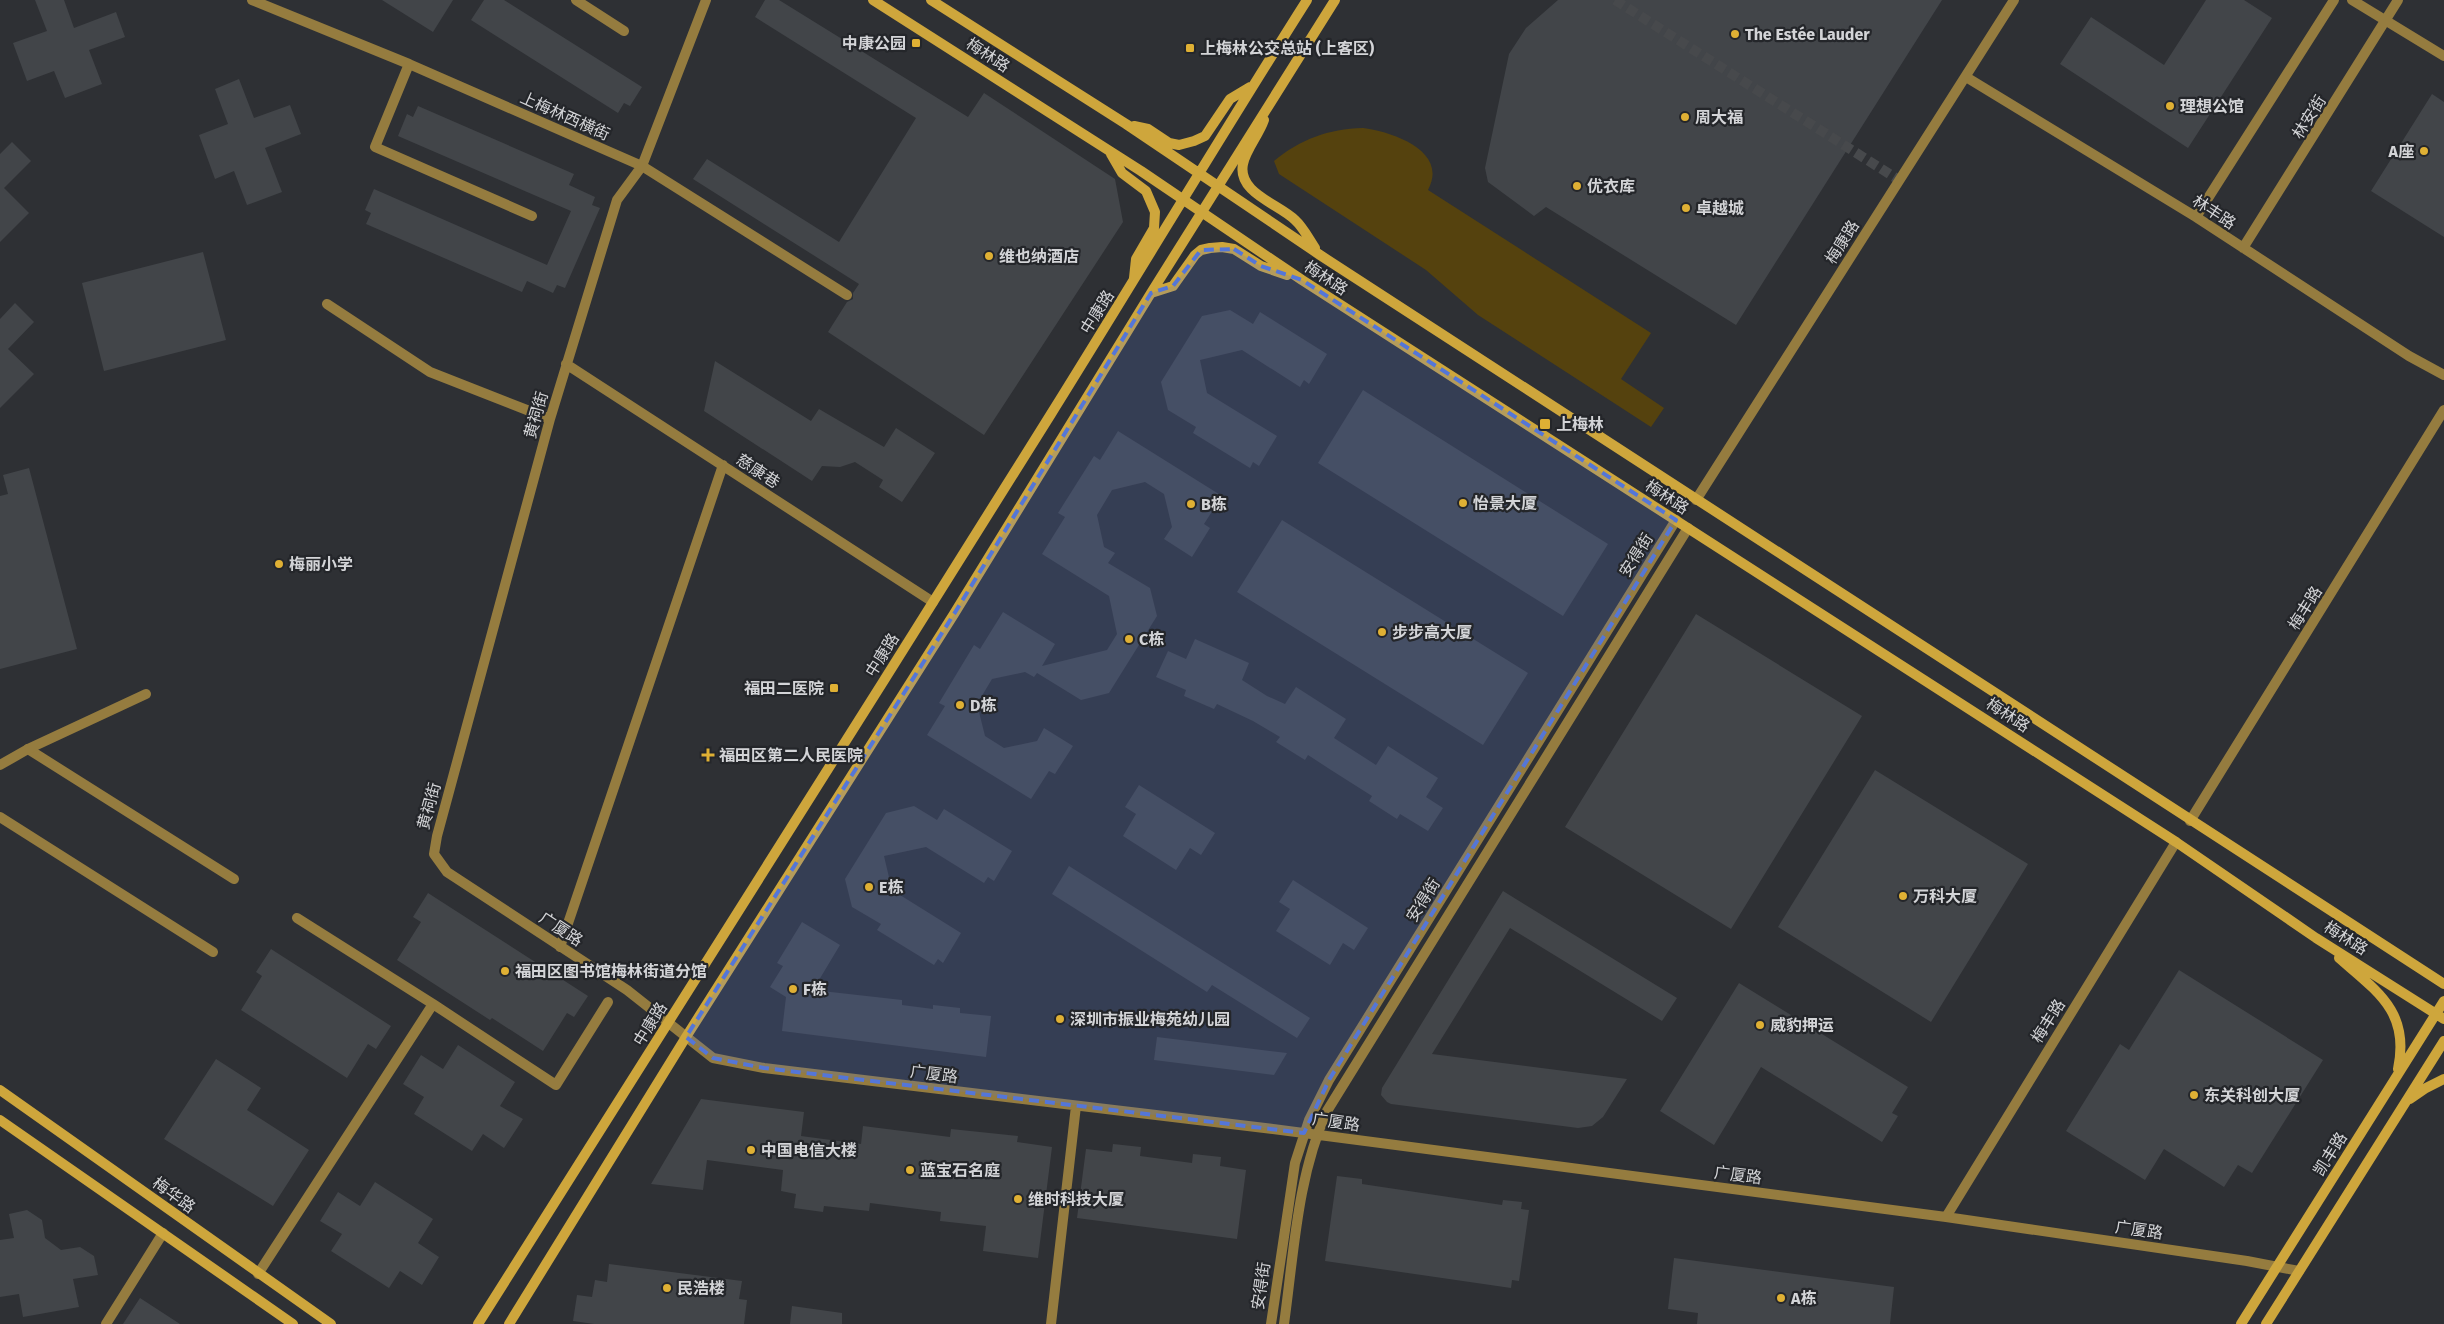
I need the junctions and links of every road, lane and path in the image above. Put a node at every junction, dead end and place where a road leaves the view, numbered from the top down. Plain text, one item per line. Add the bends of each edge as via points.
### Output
1 (252, 0) edge
2 (576, 0) edge
3 (706, 0) edge
4 (873, 0) edge
5 (931, 0) edge
6 (1307, 0) edge
7 (1335, 0) edge
8 (2014, 0) edge
9 (2334, 0) edge
10 (2352, 0) edge
11 (2398, 0) edge
12 (2385, 20) junction
13 (624, 31) dead end
14 (2444, 56) edge
15 (409, 64) junction
16 (1966, 77) junction
17 (1253, 85) junction
18 (1272, 98) junction
19 (1126, 124) junction
20 (1109, 151) junction
21 (642, 166) junction
22 (1198, 174) junction
23 (1218, 187) junction
24 (1182, 200) junction
25 (1202, 213) junction
26 (532, 216) dead end
27 (2196, 217) junction
28 (2243, 248) junction
29 (1320, 255) junction
30 (1302, 280) junction
31 (1133, 282) junction
32 (1151, 294) junction
33 (847, 295) dead end
34 (327, 304) dead end
35 (566, 364) junction
36 (2444, 376) edge
37 (2444, 410) edge
38 (550, 419) junction
39 (723, 465) junction
40 (1696, 500) junction
41 (1676, 520) junction
42 (1688, 528) junction
43 (933, 602) junction
44 (146, 694) dead end
45 (28, 749) junction
46 (0, 765) edge
47 (0, 817) edge
48 (2190, 821) junction
49 (2176, 842) junction
50 (434, 854) joint
51 (234, 879) dead end
52 (297, 918) dead end
53 (2316, 938) junction
54 (560, 947) junction
55 (213, 952) dead end
56 (2444, 984) edge
57 (2444, 1000) edge
58 (608, 1002) dead end
59 (433, 1004) junction
60 (2440, 1016) edge
61 (669, 1022) junction
62 (686, 1037) junction
63 (2444, 1041) edge
64 (2397, 1076) junction
65 (2444, 1079) edge
66 (0, 1090) edge
67 (2405, 1103) junction
68 (1076, 1106) junction
69 (0, 1120) edge
70 (1304, 1133) junction
71 (1317, 1135) junction
72 (1946, 1216) junction
73 (163, 1233) junction
74 (2276, 1268) junction
75 (2299, 1272) junction
76 (258, 1274) junction
77 (106, 1324) edge
78 (293, 1324) edge
79 (331, 1324) edge
80 (478, 1324) edge
81 (509, 1324) edge
82 (1051, 1324) edge
83 (1271, 1324) edge
84 (1284, 1324) edge
85 (2241, 1324) edge
86 (2266, 1324) edge

1 - 15 street, 上梅林西横街
2 - 13 street
3 - 21 street, 黄祠街
4 - 20 main road, 梅林路
5 - 19 main road, 梅林路
6 - 17 main road, 中康路
7 - 18 main road
8 - 16 street, 梅康路
9 - 27 street
10 - 12 street
11 - 12 street, 林安街
12 - 14 street
12 - 28 street, 林安街
15 - 21 street, 上梅林西横街
15 - 26 street via 376,147
16 - 27 street, 林丰路
16 - 40 street, 梅康路
17 - 19 main road via 1230,99 1205,136 1194,141 1180,145 1170,143 1148,129
17 - 22 main road, 中康路
18 - 23 main road
18 - 29 main road via 1260,132 1244,158 1244,178 1251,189 1295,220
19 - 22 main road, 梅林路
20 - 24 main road, 梅林路
20 - 31 main road via 1122,173 1146,191 1155,212 1154,228 1136,259
21 - 33 street, 上梅林西横街
21 - 35 street, 黄祠街 via 616,200
22 - 23 main road, 梅林路
22 - 24 main road, 中康路
23 - 25 main road
23 - 29 main road, 梅林路
24 - 25 main road, 梅林路
24 - 31 main road, 中康路
25 - 30 main road, 梅林路
25 - 32 main road
27 - 28 street, 林丰路
28 - 36 street, 林丰路
29 - 40 main road, 梅林路
30 - 32 main road via 1261,266 1234,249 1222,247 1201,250 1173,286
30 - 41 main road, 梅林路
31 - 43 main road, 中康路
32 - 62 main road via 954,614
34 - 38 street via 430,372
35 - 38 street, 黄祠街
35 - 39 street, 慈康巷
37 - 48 street, 梅丰路
38 - 50 street, 黄祠街
39 - 43 street, 慈康巷
39 - 54 street
40 - 48 main road, 梅林路
41 - 42 main road, 梅林路
41 - 70 street, 安得街 via 1329,1080
42 - 49 main road, 梅林路
42 - 71 street, 安得街 via 1342,1085
43 - 61 main road, 中康路
44 - 45 street
45 - 46 street
45 - 51 street
47 - 55 street
48 - 56 main road, 梅林路
49 - 53 main road, 梅林路
49 - 72 street, 梅丰路
50 - 54 street, 广厦路 via 446,872
52 - 59 street
53 - 60 main road, 梅林路
53 - 64 main road via 2380,994 2398,1020 2401,1056
54 - 61 street, 广厦路 via 627,990
57 - 60 main road, 凯丰路
58 - 59 street via 556,1085
59 - 76 street
60 - 64 main road, 凯丰路
61 - 62 street, 广厦路
61 - 80 main road, 中康路
62 - 68 street, 广厦路 via 713,1058 739,1064
62 - 81 main road
63 - 67 main road
64 - 74 main road, 凯丰路
65 - 67 main road
66 - 76 main road, 梅华路
67 - 75 main road
68 - 70 street, 广厦路
68 - 82 street
69 - 73 main road
70 - 71 street, 广厦路
70 - 83 street, 安得街 via 1292,1180
71 - 72 street, 广厦路
71 - 84 street, 安得街 via 1305,1173
72 - 74 street, 广厦路
73 - 77 street
73 - 78 main road
74 - 75 street, 广厦路
74 - 85 main road, 凯丰路
75 - 86 main road
76 - 79 main road, 梅华路

